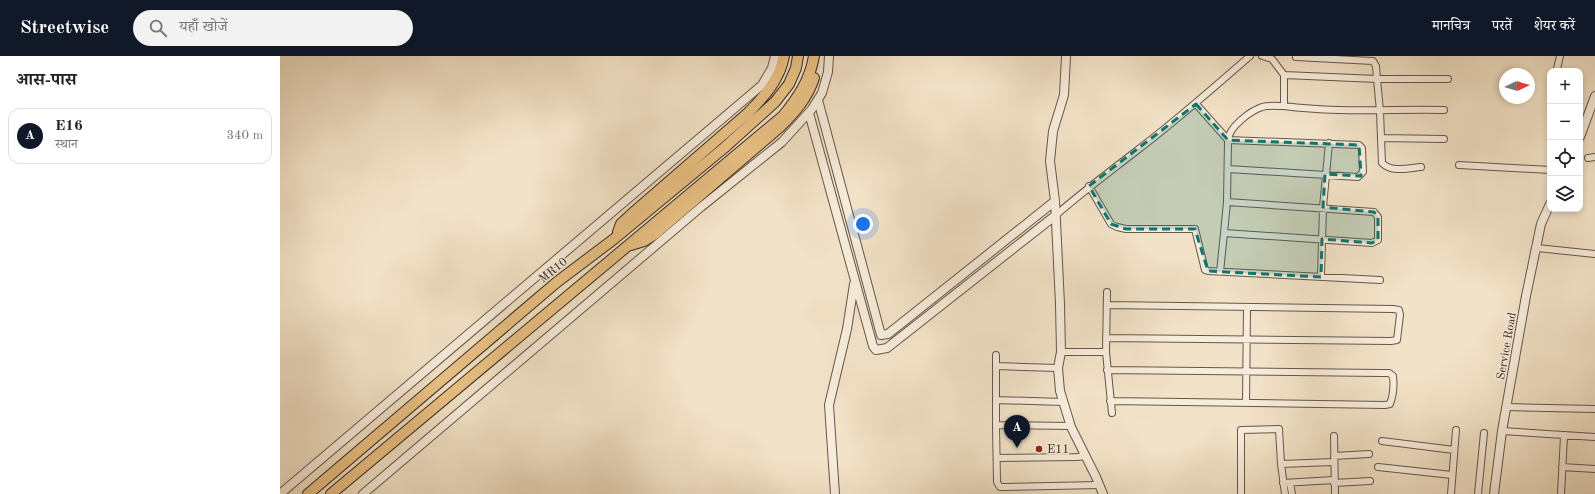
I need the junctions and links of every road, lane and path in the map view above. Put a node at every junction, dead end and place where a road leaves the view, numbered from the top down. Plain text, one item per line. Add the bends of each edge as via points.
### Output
1 (775, 56) edge
2 (784, 56) edge
3 (798, 56) edge
4 (814, 56) edge
5 (820, 56) edge
6 (829, 56) edge
7 (1066, 56) edge
8 (1250, 56) edge
9 (1262, 56) edge
10 (1560, 56) edge
11 (1296, 57) dead end
12 (1557, 68) edge
13 (1284, 75) junction
14 (1377, 79) junction
15 (1448, 79) dead end
16 (1595, 96) edge
17 (818, 100) junction
18 (1196, 104) junction
19 (1284, 106) junction
20 (1444, 110) dead end
21 (1380, 111) junction
22 (809, 113) junction
23 (1583, 129) edge
24 (1381, 138) junction
25 (1444, 139) dead end
26 (1228, 140) junction
27 (1329, 143) junction
28 (1595, 157) edge
29 (1588, 158) dead end
30 (1459, 164) dead end
31 (1422, 167) dead end
32 (1228, 169) junction
33 (1547, 170) edge
34 (1325, 174) junction
35 (1088, 186) junction
36 (1055, 201) junction
37 (1227, 202) junction
38 (1322, 207) junction
39 (1547, 211) edge
40 (1056, 215) junction
41 (1224, 233) junction
42 (614, 239) junction
43 (1322, 239) junction
44 (629, 245) junction
45 (1536, 248) junction
46 (1595, 254) edge
47 (860, 258) junction
48 (1220, 272) junction
49 (1321, 277) junction
50 (854, 279) junction
51 (1380, 280) dead end
52 (1107, 292) dead end
53 (1107, 305) junction
54 (1247, 308) junction
55 (1106, 338) junction
56 (1246, 339) junction
57 (1061, 352) junction
58 (1106, 352) junction
59 (996, 355) dead end
60 (996, 366) junction
61 (1058, 368) junction
62 (1107, 370) junction
63 (1246, 372) junction
64 (996, 400) junction
65 (1110, 401) junction
66 (1063, 402) junction
67 (1246, 404) junction
68 (1507, 407) junction
69 (1595, 409) edge
70 (1112, 413) dead end
71 (996, 425) junction
72 (1071, 426) junction
73 (1456, 430) dead end
74 (1502, 431) junction
75 (1484, 433) dead end
76 (1334, 436) dead end
77 (1564, 436) junction
78 (1595, 437) edge
79 (1382, 441) dead end
80 (1454, 450) junction
81 (1369, 454) dead end
82 (1086, 456) junction
83 (997, 458) junction
84 (1334, 459) junction
85 (1281, 464) junction
86 (1378, 467) dead end
87 (1562, 467) junction
88 (1595, 468) edge
89 (1452, 475) junction
90 (1370, 481) dead end
91 (1334, 482) junction
92 (1284, 483) junction
93 (1290, 483) junction
94 (1100, 485) junction
95 (280, 494) edge
96 (308, 494) edge
97 (331, 494) edge
98 (364, 494) edge
99 (835, 494) edge
100 (1103, 494) edge
101 (1241, 494) edge
102 (1285, 494) edge
103 (1292, 494) edge
104 (1334, 494) edge
105 (1451, 494) edge
106 (1478, 494) edge
107 (1494, 494) edge
108 (1561, 494) edge

1 - 95 street via 772,68 762,85
2 - 42 main road via 764,97 635,211 622,224
3 - 42 main road, MR10 via 791,79 775,102
4 - 44 main road via 806,83 783,116
5 - 44 main road via 807,96 799,109 740,163 655,234 644,241
6 - 17 street via 828,72
7 - 36 street via 1064,95 1053,131 1050,161
8 - 18 street
9 - 13 street via 1272,59
10 - 12 street
11 - 14 street via 1373,61
13 - 14 street
13 - 19 street
14 - 15 street
14 - 21 street
16 - 23 street
17 - 22 street
17 - 47 street
18 - 26 street
18 - 35 street
19 - 21 street via 1332,111
19 - 26 street via 1266,106 1251,113 1232,129 1228,134
20 - 21 street
21 - 24 street
22 - 50 street
22 - 98 street via 782,142 698,210
24 - 25 street
24 - 31 street via 1382,163 1386,167
26 - 27 street
26 - 32 street
27 - 34 street
27 - 34 street via 1359,145 1362,148 1363,172 1358,178
28 - 29 street
30 - 33 street
32 - 34 street
32 - 37 street
34 - 38 street
35 - 40 street
35 - 48 street via 1111,224 1117,227 1195,229 1205,270
36 - 40 street
36 - 47 street via 888,334 881,335
37 - 38 street
37 - 41 street
38 - 43 street
38 - 43 street via 1374,212 1378,216 1378,240 1372,243
39 - 45 street, Service Road
40 - 50 street via 887,348 876,350 873,346
40 - 57 street
41 - 43 street
41 - 48 street
42 - 96 main road, MR10 via 557,282
43 - 49 street
44 - 97 main road
45 - 46 street
45 - 68 street, Service Road
47 - 50 street
48 - 49 street
49 - 51 street
50 - 99 street via 847,329 829,405
52 - 53 street
53 - 54 street
53 - 55 street
54 - 56 street
54 - 56 street via 1393,309 1399,310 1400,315 1397,340 1391,341
55 - 56 street
55 - 58 street
56 - 63 street
57 - 58 street
57 - 61 street
58 - 62 street
59 - 60 street
60 - 61 street
60 - 64 street
61 - 66 street
62 - 63 street
62 - 65 street
63 - 67 street
63 - 67 street via 1389,373 1394,381 1392,398 1390,404 1386,405
64 - 66 street
64 - 71 street
65 - 67 street
65 - 70 street
66 - 72 street
68 - 69 street
68 - 74 street, Service Road
71 - 72 street
71 - 83 street
72 - 82 street
73 - 80 street
74 - 77 street
74 - 107 street, Service Road
75 - 106 street
76 - 84 street
77 - 78 street
77 - 87 street
79 - 80 street
80 - 89 street
81 - 84 street
82 - 83 street
82 - 94 street
83 - 94 street via 997,482 1000,487
84 - 85 street
84 - 91 street
85 - 92 street
85 - 101 street via 1279,429 1241,430
86 - 89 street
87 - 88 street
87 - 108 street
89 - 105 street
90 - 91 street
91 - 93 street
91 - 104 street
92 - 93 street
92 - 102 street
93 - 103 street
94 - 100 street

